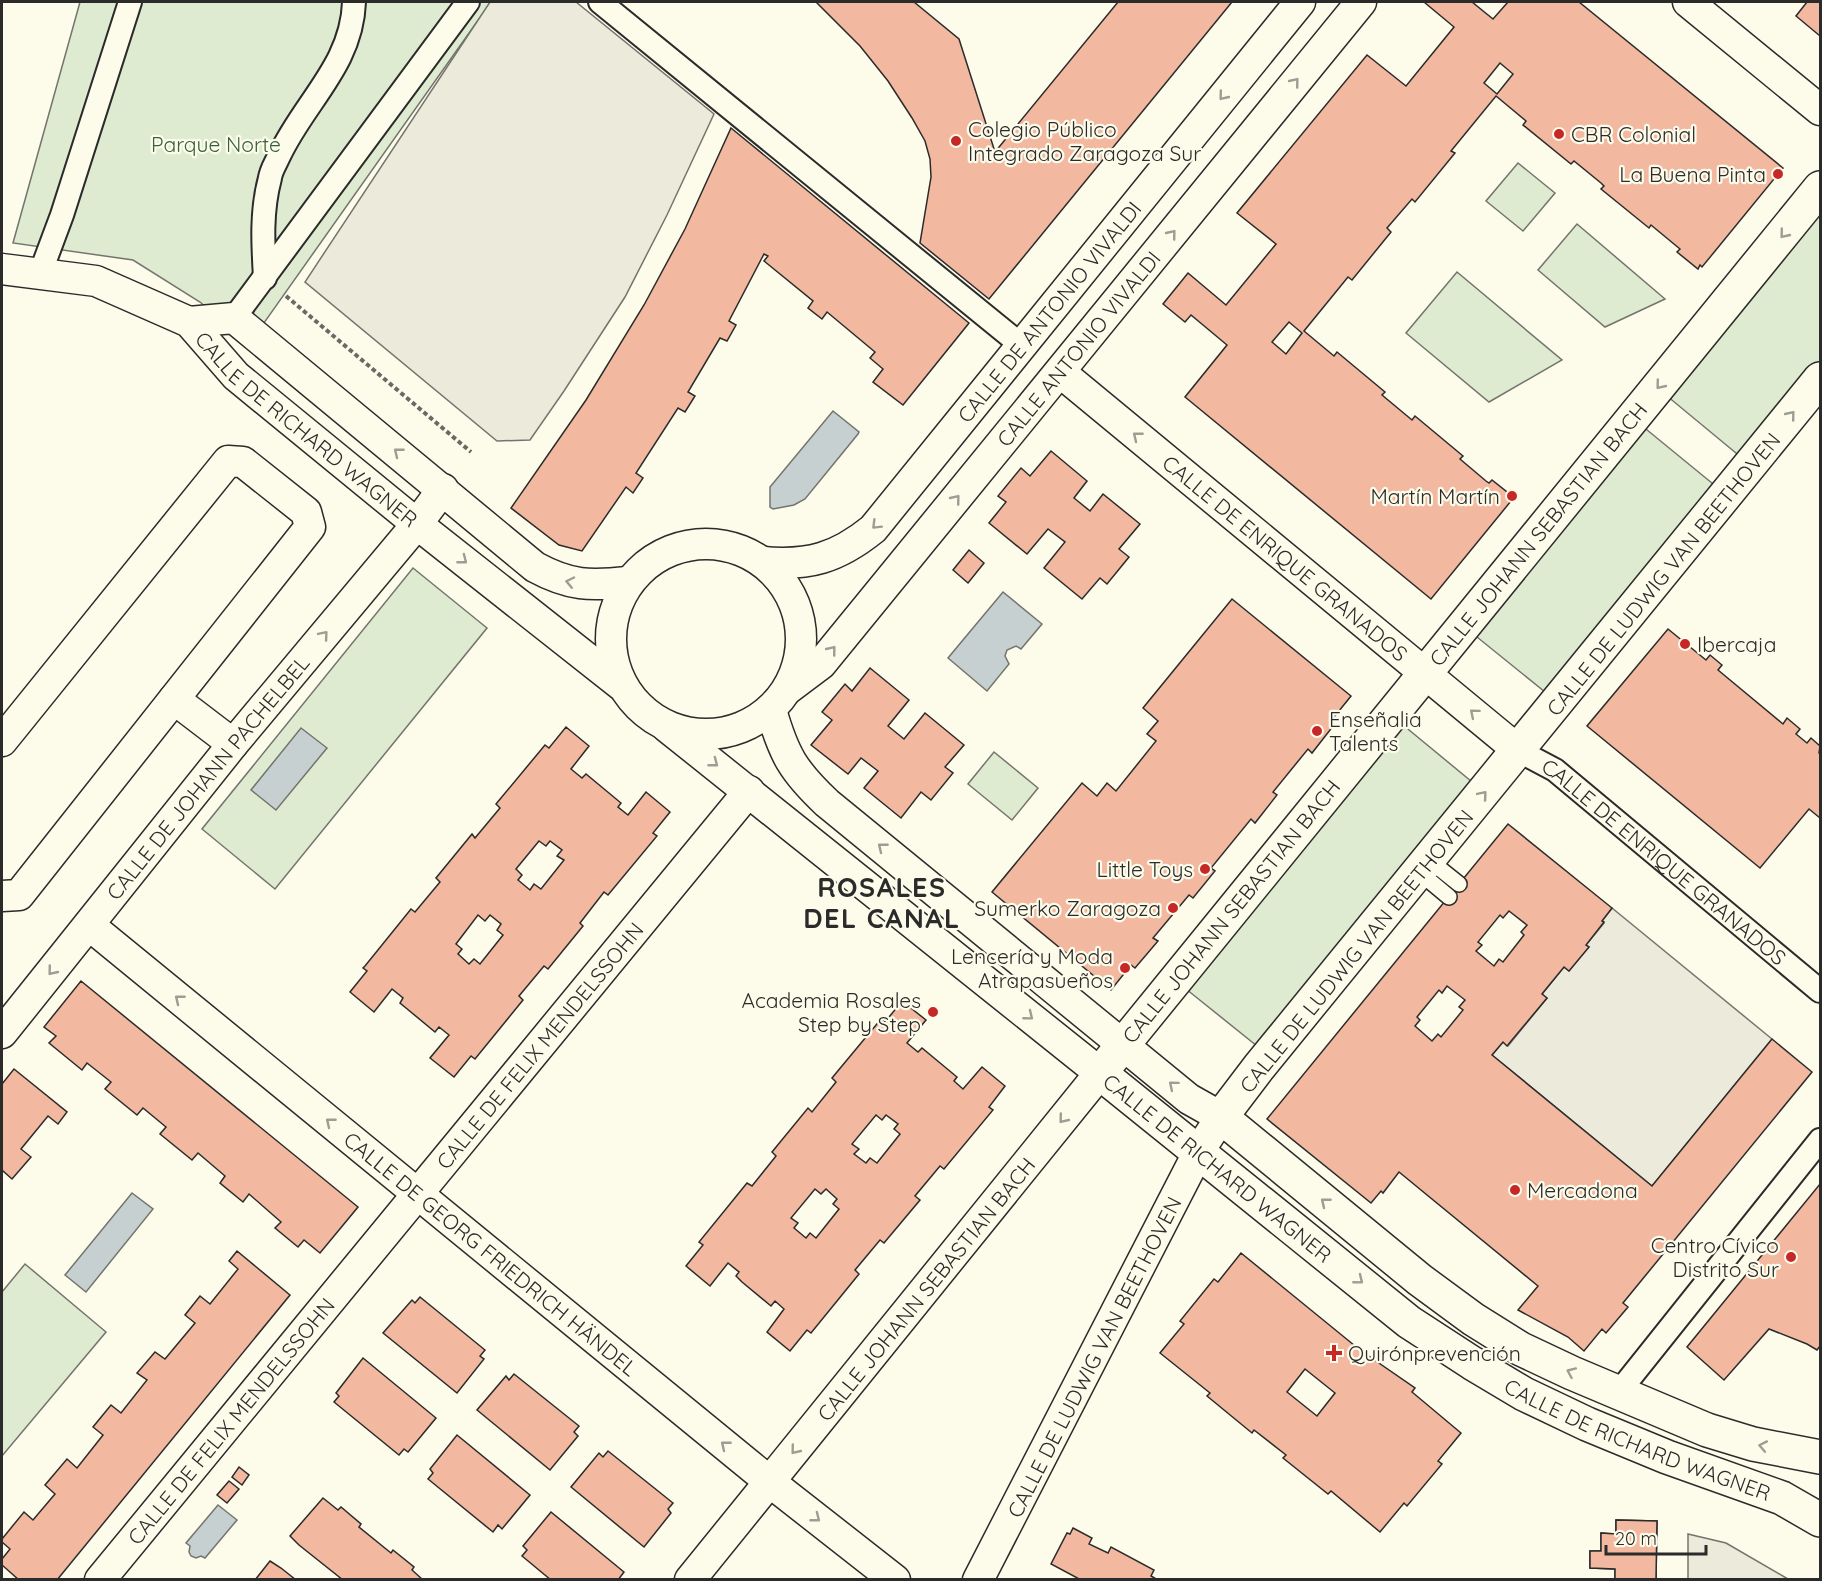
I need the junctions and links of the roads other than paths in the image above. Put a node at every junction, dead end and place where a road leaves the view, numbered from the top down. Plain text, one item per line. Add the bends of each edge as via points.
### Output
1 (130, 2) edge
2 (354, 2) edge
3 (468, 2) edge
4 (600, 2) edge
5 (1300, 2) edge
6 (1360, 2) edge
7 (1689, 2) edge
8 (1821, 110) edge
9 (1821, 188) edge
10 (2, 269) edge
11 (40, 274) junction
12 (265, 278) junction
13 (234, 318) junction
14 (189, 322) junction
15 (1021, 345) junction
16 (1059, 372) junction
17 (1821, 379) edge
18 (443, 489) junction
19 (417, 524) junction
20 (763, 562) junction
21 (628, 582) junction
22 (1425, 673) junction
23 (621, 685) junction
24 (174, 699) junction
25 (780, 699) junction
26 (668, 727) junction
27 (2, 741) edge
28 (233, 744) junction
29 (1519, 751) junction
30 (749, 791) junction
31 (1424, 866) junction
32 (1459, 884) dead end
33 (2, 896) edge
34 (1449, 897) dead end
35 (89, 925) junction
36 (1821, 991) edge
37 (2, 1033) edge
38 (1123, 1044) junction
39 (1100, 1073) junction
40 (1221, 1117) junction
41 (1821, 1140) edge
42 (1199, 1151) junction
43 (417, 1193) junction
44 (1618, 1393) junction
45 (1821, 1457) edge
46 (770, 1482) junction
47 (1821, 1520) edge
48 (100, 1580) edge
49 (690, 1580) edge
50 (895, 1580) edge
51 (978, 1580) edge

1 - 11 street
2 - 12 street via 347,44 337,66 290,134 270,176 262,225
3 - 12 street
4 - 15 street
5 -> 15 street, CALLE DE ANTONIO VIVALDI
16 -> 6 street, CALLE ANTONIO VIVALDI
7 - 8 street
9 -> 22 street, CALLE JOHANN SEBASTIAN BACH
10 - 11 street
11 - 14 street via 96,281
12 - 13 street
13 - 14 street, CALLE DE RICHARD WAGNER
18 -> 13 street, CALLE DE RICHARD WAGNER
14 - 19 street, CALLE DE RICHARD WAGNER via 236,376
15 -> 20 street, CALLE DE ANTONIO VIVALDI via 873,529 845,549 815,561
22 -> 16 street, CALLE DE ENRIQUE GRANADOS
25 -> 16 street, CALLE ANTONIO VIVALDI via 821,664
29 -> 17 street, CALLE DE LUDWIG VAN BEETHOVEN
18 - 19 street, CALLE DE JOHANN PACHELBEL
21 -> 18 street, CALLE DE RICHARD WAGNER via 575,584 555,579 535,567
19 -> 23 street, CALLE DE RICHARD WAGNER
28 -> 19 street, CALLE DE JOHANN PACHELBEL
20 - 21 street via 741,550 716,544 690,545 666,552
20 - 25 street via 780,579 800,620 798,667
21 - 23 street via 611,623 610,644
29 -> 22 street, CALLE DE ENRIQUE GRANADOS
22 - 38 street, CALLE JOHANN SEBASTIAN BACH
23 - 26 street via 634,702
24 - 27 street via 310,527 306,512 243,462 228,460
24 - 28 street
24 - 33 street via 19,895
25 - 26 street via 753,722 733,731 689,734
38 -> 25 street, CALLE DE RICHARD WAGNER via 805,782 788,758
26 -> 30 street, CALLE DE RICHARD WAGNER
28 - 35 street, CALLE DE JOHANN PACHELBEL
31 -> 29 street, CALLE DE LUDWIG VAN BEETHOVEN
29 - 36 street, CALLE DE ENRIQUE GRANADOS via 1555,770
30 -> 39 street, CALLE DE RICHARD WAGNER
30 - 43 street, CALLE DE FELIX MENDELSSOHN
31 - 32 lane
31 - 34 lane
31 - 40 street, CALLE DE LUDWIG VAN BEETHOVEN
35 -> 37 street, CALLE DE JOHANN PACHELBEL
43 -> 35 street, CALLE DE GEORG FRIEDRICH HÄNDEL
38 - 39 street, CALLE JOHANN SEBASTIAN BACH
40 -> 38 street, CALLE DE RICHARD WAGNER via 1189,1099
39 - 42 street, CALLE DE RICHARD WAGNER
39 -> 46 street, CALLE JOHANN SEBASTIAN BACH
40 - 42 street, CALLE DE LUDWIG VAN BEETHOVEN
44 -> 40 street, CALLE DE RICHARD WAGNER via 1521,1349 1473,1319
41 - 44 street
42 -> 47 street, CALLE DE RICHARD WAGNER via 1409,1322 1472,1364 1587,1424 1782,1498
42 - 51 street, CALLE DE LUDWIG VAN BEETHOVEN
46 -> 43 street, CALLE DE GEORG FRIEDRICH HÄNDEL
43 - 48 street, CALLE DE FELIX MENDELSSOHN
45 -> 44 street, CALLE DE RICHARD WAGNER via 1753,1444 1707,1430
46 - 49 street, CALLE JOHANN SEBASTIAN BACH
46 -> 50 street, CALLE DE GEORG FRIEDRICH HÄNDEL

